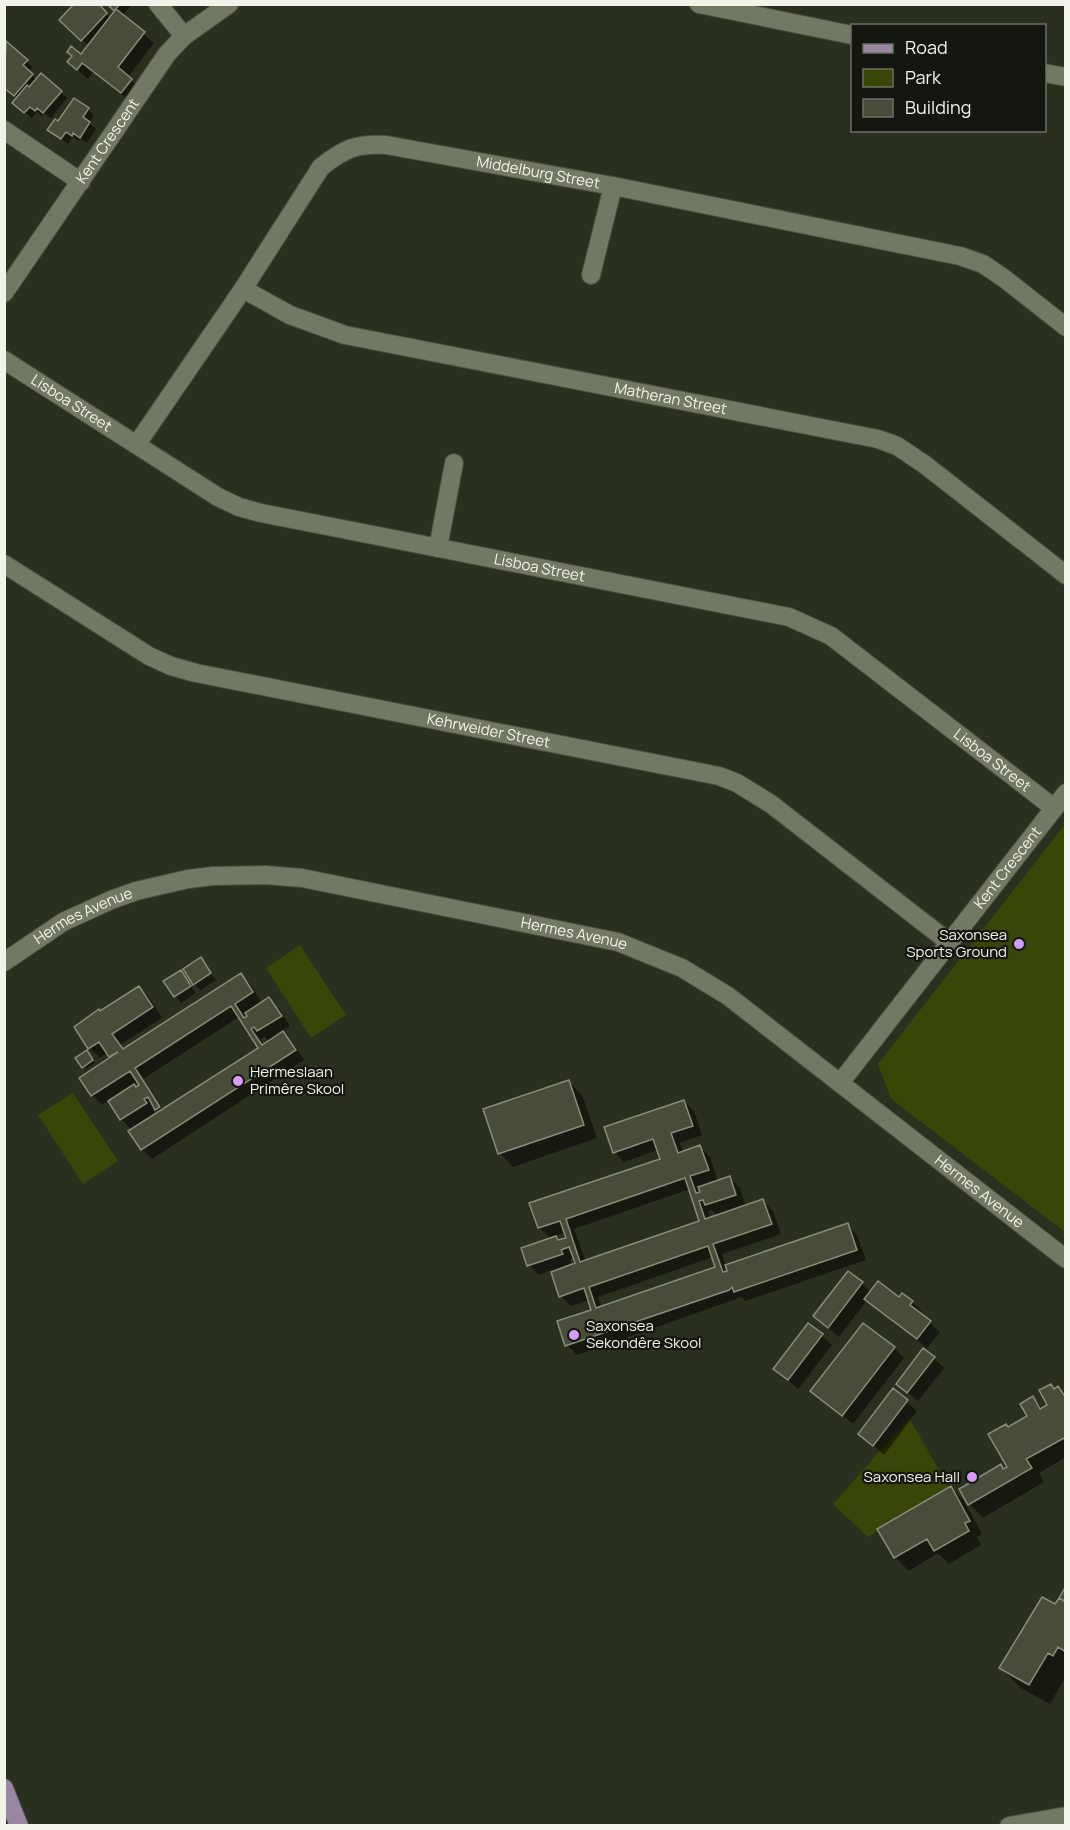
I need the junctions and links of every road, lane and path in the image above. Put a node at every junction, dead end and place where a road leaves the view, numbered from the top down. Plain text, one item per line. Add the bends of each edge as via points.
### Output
1 (159, 4) edge
2 (229, 4) edge
3 (710, 6) edge
4 (851, 35) edge
5 (184, 36) junction
6 (1046, 72) edge
7 (1065, 77) edge
8 (4, 130) edge
9 (81, 182) junction
10 (613, 186) junction
11 (591, 275) dead end
12 (243, 289) junction
13 (4, 293) edge
14 (1065, 327) edge
15 (4, 360) edge
16 (137, 444) junction
17 (454, 463) dead end
18 (438, 548) junction
19 (4, 564) edge
20 (1065, 575) edge
21 (1060, 801) edge
22 (950, 943) junction
23 (4, 962) edge
24 (840, 1083) junction
25 (1065, 1259) edge
26 (4, 1788) edge
27 (1065, 1816) edge
28 (19, 1826) edge
29 (1009, 1826) edge

1 - 5 street
2 - 5 street, Kent Crescent
3 - 4 street
5 - 9 street, Kent Crescent via 167,54
6 - 7 street
8 - 9 street
9 - 13 street, Kent Crescent
10 - 11 street
10 - 12 street, Middelburg Street via 386,145 352,147 321,168
10 - 14 street, Middelburg Street via 960,256 983,264
12 - 16 street, Middelburg Street
12 - 20 street, Matheran Street via 290,315 345,334 878,439 924,464
15 - 16 street, Lisboa Street
16 - 18 street, Lisboa Street via 239,507
17 - 18 street
18 - 21 street, Lisboa Street via 789,617 810,625 831,636
19 - 22 street, Kehrweider Street via 132,646 171,666 719,776 737,783 771,804
21 - 22 street, Kent Crescent
22 - 24 street, Kent Crescent
23 - 24 street, Hermes Avenue via 63,922 136,891 213,876 302,878 595,936 640,949 720,991
24 - 25 street, Hermes Avenue
26 - 28 main road
27 - 29 street

